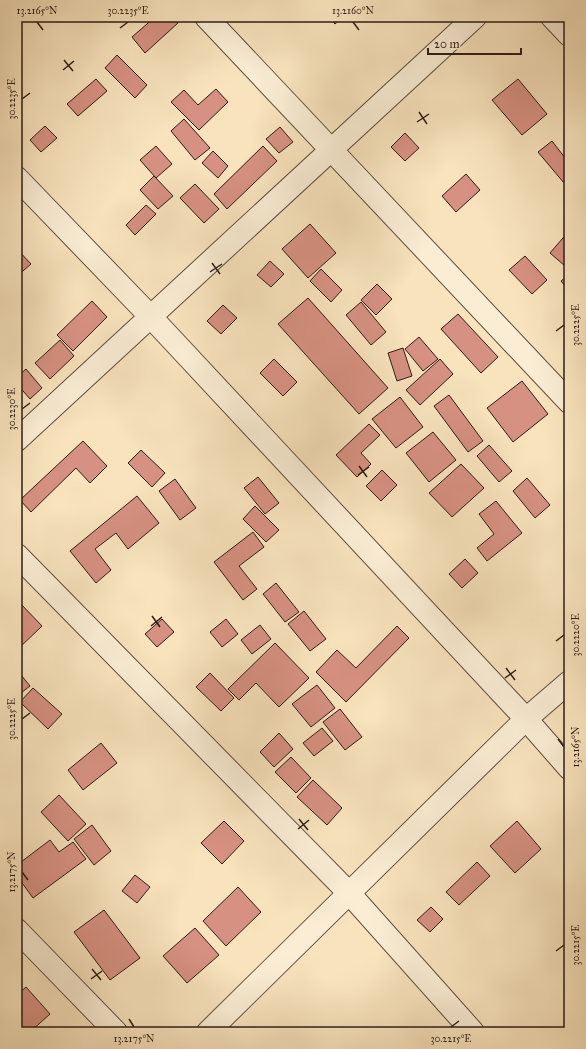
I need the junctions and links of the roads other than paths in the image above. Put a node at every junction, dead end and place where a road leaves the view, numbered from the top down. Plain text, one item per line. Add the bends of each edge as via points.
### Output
1 (206, 17) edge
2 (475, 17) edge
3 (552, 17) edge
4 (569, 35) edge
5 (332, 150) junction
6 (17, 178) edge
7 (150, 316) junction
8 (569, 402) edge
9 (17, 440) edge
10 (17, 555) edge
11 (569, 682) edge
12 (526, 719) junction
13 (569, 768) edge
14 (349, 893) junction
15 (17, 930) edge
16 (116, 1032) edge
17 (208, 1032) edge
18 (473, 1032) edge

1 - 5 street
2 - 5 street
3 - 4 street
5 - 7 street
5 - 8 street
6 - 7 street
7 - 9 street
7 - 12 street
10 - 14 street
11 - 12 street
12 - 13 street
12 - 14 street
14 - 17 street
14 - 18 street
15 - 16 street

